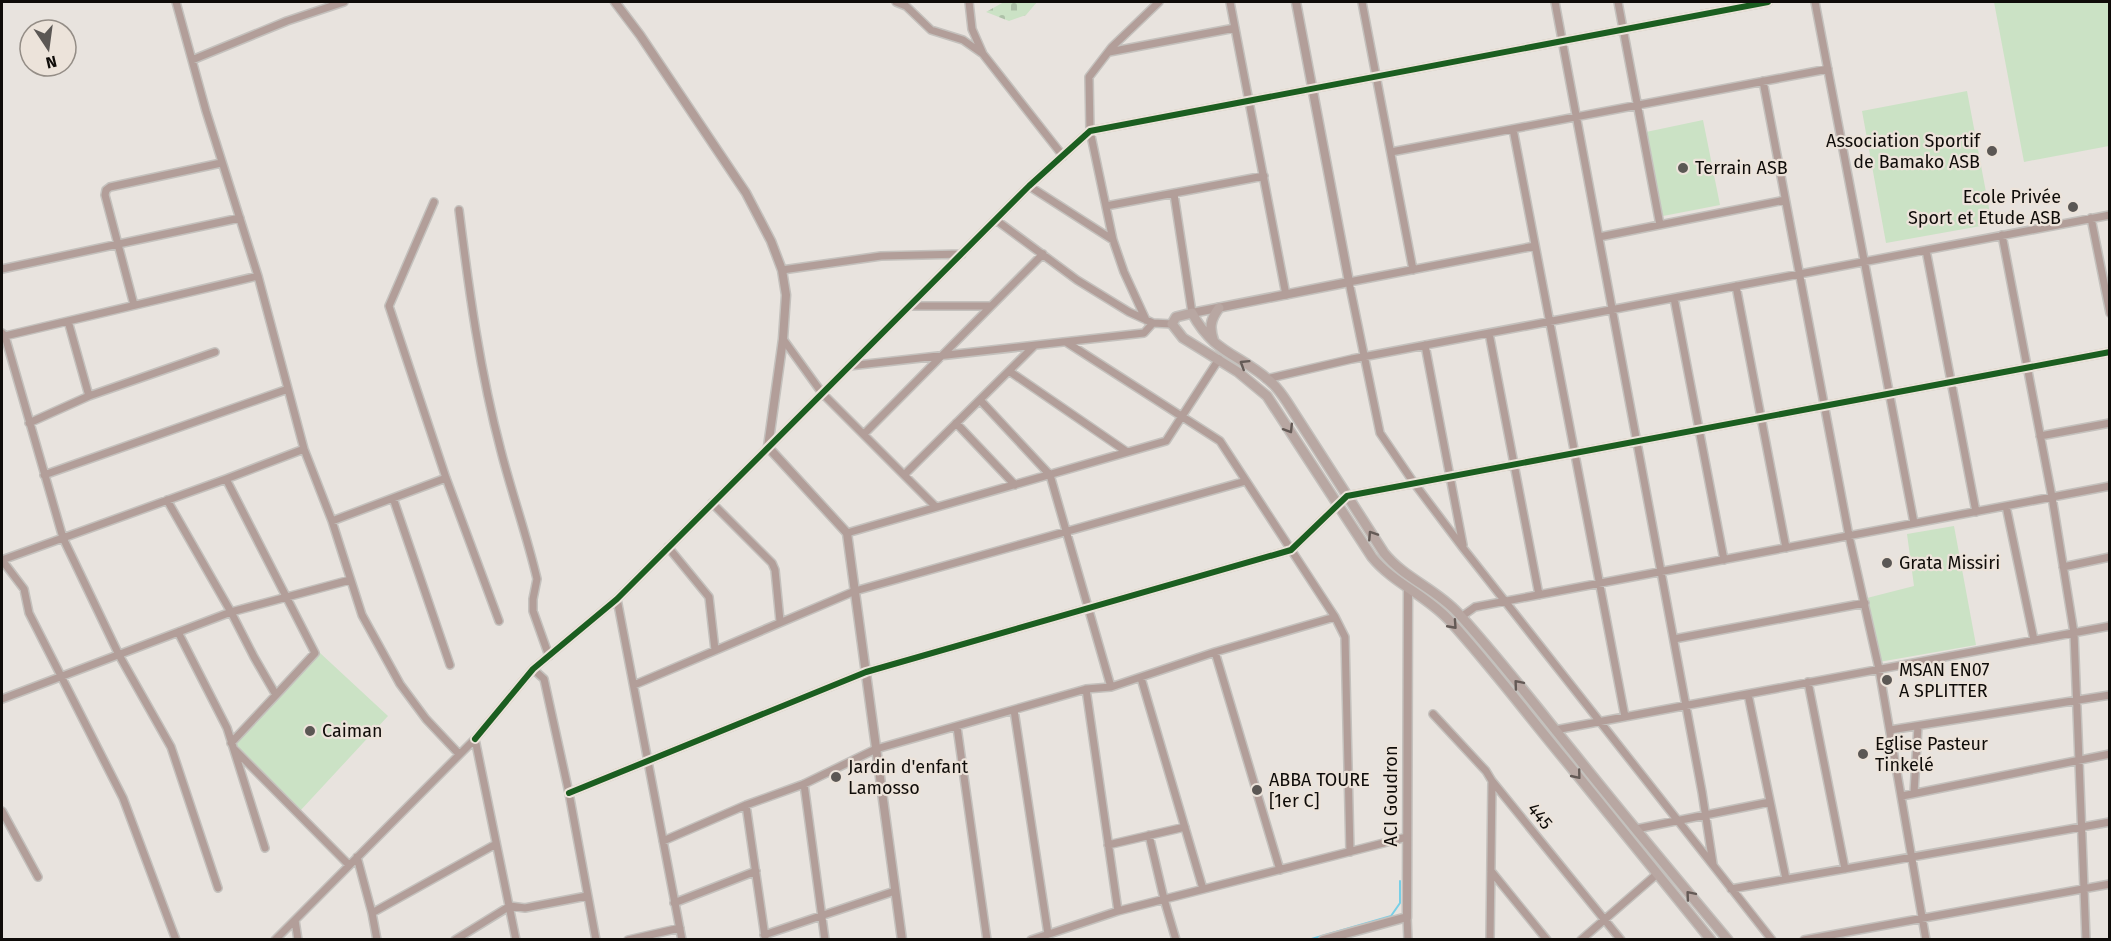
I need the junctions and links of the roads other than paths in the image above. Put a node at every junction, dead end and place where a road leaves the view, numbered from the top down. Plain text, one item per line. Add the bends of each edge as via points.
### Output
1 (177, 2) edge
2 (344, 2) edge
3 (615, 2) edge
4 (897, 2) edge
5 (969, 2) edge
6 (1159, 2) edge
7 (1230, 2) edge
8 (1296, 2) edge
9 (1362, 2) edge
10 (1555, 2) edge
11 (1618, 2) edge
12 (1768, 2) edge
13 (1815, 2) edge
14 (329, 5) edge
15 (1235, 28) junction
16 (1623, 29) junction
17 (1562, 41) junction
18 (1109, 52) junction
19 (982, 54) junction
20 (192, 60) junction
21 (1828, 69) junction
22 (1377, 76) junction
23 (1763, 81) junction
24 (1312, 88) junction
25 (1249, 100) junction
26 (1637, 105) junction
27 (1576, 117) junction
28 (1513, 129) junction
29 (1090, 131) junction
30 (1391, 152) junction
31 (1063, 156) junction
32 (221, 163) junction
33 (1264, 177) junction
34 (1029, 186) junction
35 (1174, 194) junction
36 (1785, 200) junction
37 (434, 202) dead end
38 (1106, 206) junction
39 (459, 210) dead end
40 (2109, 215) edge
41 (240, 218) junction
42 (2091, 218) junction
43 (996, 220) junction
44 (1660, 225) junction
45 (2002, 235) junction
46 (1599, 237) junction
47 (1113, 240) junction
48 (117, 245) junction
49 (1535, 246) junction
50 (1926, 250) junction
51 (962, 254) junction
52 (1043, 254) junction
53 (1864, 262) junction
54 (2, 269) edge
55 (782, 270) junction
56 (1413, 270) junction
57 (1799, 274) junction
58 (258, 276) junction
59 (1349, 282) junction
60 (1736, 286) junction
61 (1286, 295) junction
62 (1674, 298) junction
63 (134, 305) junction
64 (909, 306) junction
65 (991, 306) junction
66 (1219, 308) junction
67 (1612, 310) junction
68 (1192, 313) junction
69 (2109, 313) edge
70 (68, 321) junction
71 (1150, 321) junction
72 (1550, 321) junction
73 (1172, 324) junction
74 (1489, 333) junction
75 (3, 335) edge
76 (783, 339) junction
77 (1066, 342) junction
78 (1215, 344) junction
79 (1035, 345) junction
80 (1425, 345) junction
81 (215, 352) dead end
82 (2109, 352) edge
83 (939, 356) junction
84 (1363, 357) junction
85 (1219, 359) junction
86 (849, 366) junction
87 (2027, 367) junction
88 (1009, 371) junction
89 (1266, 379) junction
90 (1951, 382) junction
91 (288, 389) junction
92 (822, 393) junction
93 (1889, 393) junction
94 (89, 396) junction
95 (980, 400) junction
96 (1824, 406) junction
97 (1182, 416) junction
98 (1761, 418) junction
99 (29, 423) junction
100 (956, 423) junction
101 (2109, 423) edge
102 (1699, 429) junction
103 (864, 434) junction
104 (2040, 436) junction
105 (1637, 441) junction
106 (768, 447) junction
107 (304, 449) junction
108 (1127, 452) junction
109 (1575, 453) junction
110 (1514, 465) junction
111 (44, 475) junction
112 (904, 475) junction
113 (1050, 475) junction
114 (1450, 477) junction
115 (446, 478) junction
116 (226, 479) junction
117 (1246, 481) junction
118 (1414, 483) junction
119 (1015, 485) junction
120 (2109, 486) edge
121 (1347, 496) junction
122 (2052, 497) junction
123 (393, 498) junction
124 (167, 500) junction
125 (712, 503) junction
126 (1337, 505) junction
127 (2006, 506) junction
128 (936, 507) junction
129 (1976, 512) junction
130 (332, 520) junction
131 (1914, 523) junction
132 (1066, 531) junction
133 (847, 533) junction
134 (1849, 536) junction
135 (63, 538) junction
136 (668, 548) junction
137 (1463, 548) junction
138 (1786, 548) junction
139 (1291, 550) junction
140 (2109, 557) edge
141 (2, 560) edge
142 (1724, 560) junction
143 (2063, 567) junction
144 (1661, 572) junction
145 (1411, 577) junction
146 (350, 580) junction
147 (1599, 583) junction
148 (1408, 589) junction
149 (855, 591) junction
150 (1539, 595) junction
151 (287, 596) junction
152 (617, 599) junction
153 (1506, 601) junction
154 (1865, 603) junction
155 (1089, 607) junction
156 (231, 612) junction
157 (1335, 617) junction
158 (1461, 617) junction
159 (499, 621) dead end
160 (780, 621) junction
161 (2109, 626) edge
162 (178, 632) junction
163 (2074, 633) junction
164 (1674, 639) junction
165 (2034, 640) junction
166 (715, 650) junction
167 (1215, 652) junction
168 (119, 655) junction
169 (549, 656) junction
170 (450, 665) dead end
171 (533, 669) junction
172 (1879, 669) junction
173 (866, 672) junction
174 (62, 676) junction
175 (1141, 678) junction
176 (1808, 682) junction
177 (634, 685) junction
178 (1111, 687) junction
179 (1086, 689) junction
180 (276, 694) junction
181 (1748, 694) junction
182 (2109, 695) edge
183 (2, 699) edge
184 (2076, 700) junction
185 (1686, 705) junction
186 (1014, 710) junction
187 (1433, 714) dead end
188 (1625, 717) junction
189 (1599, 722) junction
190 (1918, 726) junction
191 (957, 727) junction
192 (1555, 730) junction
193 (1890, 730) junction
194 (476, 739) junction
195 (232, 745) junction
196 (876, 750) junction
197 (459, 754) junction
198 (2109, 754) edge
199 (2080, 759) junction
200 (648, 761) junction
201 (1492, 781) junction
202 (804, 784) junction
203 (569, 793) junction
204 (1914, 793) junction
205 (1902, 796) junction
206 (1770, 802) junction
207 (746, 805) junction
208 (2, 811) edge
209 (1706, 814) junction
210 (1677, 820) junction
211 (2109, 822) edge
212 (2082, 826) junction
213 (1185, 827) junction
214 (1636, 829) junction
215 (1149, 835) junction
216 (1407, 837) junction
217 (663, 841) junction
218 (496, 844) junction
219 (1108, 845) junction
220 (265, 848) dead end
221 (1350, 852) junction
222 (357, 857) junction
223 (1912, 857) junction
224 (349, 865) junction
225 (1714, 867) junction
226 (1845, 869) junction
227 (1280, 870) junction
228 (756, 871) junction
229 (1491, 871) junction
230 (1657, 874) junction
231 (38, 877) dead end
232 (1786, 879) junction
233 (2109, 884) edge
234 (218, 888) dead end
235 (1203, 889) junction
236 (1731, 889) junction
237 (2084, 889) junction
238 (895, 891) junction
239 (587, 896) junction
240 (1164, 899) junction
241 (674, 903) junction
242 (510, 906) junction
243 (1118, 911) junction
244 (372, 914) junction
245 (822, 916) junction
246 (1407, 917) junction
247 (1923, 918) junction
248 (295, 920) junction
249 (1604, 920) junction
250 (680, 928) junction
251 (1857, 930) junction
252 (1048, 934) junction
253 (765, 937) edge
254 (176, 939) edge
255 (275, 939) edge
256 (298, 939) edge
257 (377, 939) edge
258 (454, 939) edge
259 (516, 939) edge
260 (596, 939) edge
261 (628, 939) edge
262 (682, 939) edge
263 (825, 939) edge
264 (902, 939) edge
265 (987, 939) edge
266 (1031, 939) edge
267 (1176, 939) edge
268 (1323, 939) edge
269 (1408, 939) edge
270 (1490, 939) edge
271 (1547, 939) edge
272 (1581, 939) edge
273 (1621, 939) edge
274 (1711, 939) edge
275 (1728, 939) edge
276 (1772, 939) edge
277 (1804, 939) edge
278 (1859, 939) edge
279 (1926, 939) edge
280 (2086, 939) edge

1 - 20 street
2 - 14 street
3 - 55 street via 746,193
4 - 19 street via 932,30 963,40
5 - 19 street via 972,29
6 - 18 street
7 - 15 street
8 - 24 street
9 - 22 street
10 - 17 street
11 - 16 street
12 - 16 street
13 - 21 street
14 - 20 street
15 - 18 street
15 - 25 street
16 - 17 street
16 - 26 street
17 - 22 street
17 - 27 street
18 - 29 street via 1089,77
19 - 31 street
20 - 32 street
21 - 23 street
21 - 53 street
22 - 24 street
22 - 30 street
23 - 26 street
23 - 36 street
24 - 25 street
24 - 59 street
25 - 29 street
25 - 33 street
26 - 27 street
26 - 44 street
27 - 28 street
27 - 46 street
28 - 30 street
28 - 49 street
29 - 31 street
29 - 38 street
30 - 56 street
31 - 34 street
32 - 41 street
32 - 48 street via 106,190
33 - 35 street
33 - 61 street
34 - 43 street
34 - 47 street
35 - 38 street
35 - 68 street
36 - 44 street
36 - 57 street
37 - 115 street via 389,306
38 - 47 street
39 - 169 street via 486,380 537,579 534,611
40 - 42 street
41 - 48 street
41 - 58 street
42 - 45 street
42 - 69 street
43 - 51 street
43 - 52 street
44 - 46 street
45 - 50 street
45 - 87 street
46 - 67 street
47 - 71 street via 1124,272
48 - 54 street
48 - 63 street
49 - 56 street
49 - 72 street
50 - 53 street
50 - 90 street
51 - 55 street via 881,256
51 - 64 street
52 - 65 street
52 - 71 street via 1077,280
53 - 57 street
53 - 93 street
55 - 76 street via 786,295
56 - 59 street
57 - 60 street
57 - 96 street
58 - 63 street
58 - 91 street
59 - 61 street
59 - 84 street
60 - 62 street
60 - 98 street
61 - 66 street
62 - 67 street
62 - 102 street
63 - 70 street
64 - 65 street
64 - 86 street
65 - 83 street
66 - 68 street
66 - 78 main road via 1210,323
67 - 72 street
67 - 105 street
68 - 73 main road via 1176,317
68 - 78 main road
70 - 75 street
70 - 94 street
71 - 73 street
71 - 77 street via 1144,333
72 - 74 street
72 - 109 street
73 - 85 main road via 1183,338
74 - 80 street
74 - 110 street
75 - 99 street
76 - 92 street
76 - 106 street
77 - 79 street
77 - 97 street
89 -> 78 main road
79 - 83 street
79 - 88 street
80 - 84 street
80 - 114 street
81 - 94 street
82 - 87 street
83 - 86 street
83 - 103 street
84 - 89 street
84 - 118 street via 1380,433
85 - 97 street
85 -> 126 main road via 1267,396
86 - 92 street
87 - 90 street
87 - 104 street
88 - 95 street
88 - 108 street
89 - 121 main road via 1287,402
90 - 93 street
90 - 129 street
91 - 107 street
91 - 111 street
92 - 103 street
92 - 106 street
93 - 96 street
93 - 131 street
94 - 99 street
95 - 100 street
95 - 113 street
96 - 98 street
96 - 134 street
97 - 108 street via 1166,441
97 - 117 street via 1220,441
98 - 102 street
98 - 138 street
99 - 111 street
100 - 112 street
100 - 119 street
101 - 104 street
102 - 105 street
102 - 142 street
103 - 112 street
104 - 122 street
105 - 109 street
105 - 144 street
106 - 125 street
106 - 133 street
107 - 116 street
107 - 130 street
108 - 113 street
109 - 110 street
109 - 147 street
110 - 114 street
110 - 150 street
111 - 135 street
112 - 128 street
113 - 119 street
113 - 132 street
114 - 118 street
114 - 137 street
115 - 123 street
115 - 159 street
116 - 124 street
116 - 151 street
117 - 132 street
117 - 139 street
118 - 121 street
118 - 137 street
119 - 128 street
120 - 122 street
121 - 126 street
145 -> 121 main road via 1390,561
122 - 127 street
122 - 143 street
123 - 130 street
123 - 170 street
124 - 135 street
124 - 156 street
125 - 136 street
125 - 160 street via 772,563
126 - 139 street
126 - 148 main road via 1379,566
127 - 129 street
127 - 165 street
128 - 133 street
129 - 131 street
130 - 146 street
131 - 134 street
132 - 149 street
132 - 155 street
133 - 149 street
134 - 138 street
134 - 154 street
135 - 141 street
135 - 168 street
136 - 152 street
136 - 166 street via 709,597
137 - 153 street
138 - 142 street
139 - 155 street
139 - 157 street
140 - 143 street
141 - 174 street via 24,589 30,613
142 - 144 street
143 - 163 street
144 - 147 street
144 - 164 street
145 - 148 street
145 - 158 main road via 1438,593
146 - 151 street
146 - 197 street via 362,615 400,684
147 - 150 street
147 - 188 street
148 - 216 street, ACI Goudron
148 -> 230 main road via 1448,619
149 - 160 street
149 - 173 street
150 - 153 street
151 - 156 street
151 - 180 street via 315,653
152 - 169 street
152 - 177 street
153 - 158 street via 1475,607
153 - 189 street
154 - 164 street
154 - 172 street
155 - 173 street
155 - 178 street
156 - 162 street
156 - 180 street
157 - 167 street
157 - 221 street via 1345,637
192 -> 158 main road
160 - 166 street
161 - 163 street
162 - 168 street
162 - 195 street
163 - 165 street
163 - 184 street
164 - 185 street
165 - 172 street
166 - 177 street
167 - 175 street
167 - 227 street
168 - 174 street
168 - 234 street via 171,747
169 - 171 street
171 - 194 street
171 - 203 street via 544,679
172 - 176 street
172 - 193 street
173 - 196 street
173 - 200 street
174 - 183 street
174 - 254 street via 123,798
175 - 178 street
175 - 213 street
176 - 181 street
176 - 226 street
177 - 200 street
178 - 179 street
179 - 186 street
179 - 219 street
180 - 195 street
181 - 185 street
181 - 206 street
182 - 184 street
184 - 190 street
184 - 199 street
185 - 188 street
185 - 209 street
186 - 191 street
186 - 252 street
187 - 201 street, 445
188 - 189 street
189 - 192 street
189 - 210 street
190 - 193 street
190 - 204 street
191 - 196 street
191 - 265 street
192 - 214 main road
193 - 205 street
194 - 197 street
194 - 218 street
195 - 220 street
195 - 224 street
196 - 202 street
196 - 238 street
197 - 222 street
198 - 199 street
199 - 204 street
199 - 212 street
200 - 203 street
200 - 217 street
201 - 229 street
201 - 249 street, 445
202 - 207 street
202 - 245 street
203 - 239 street
204 - 205 street
205 - 223 street
206 - 209 street
206 - 232 street
207 - 217 street
207 - 228 street
208 - 231 street
209 - 210 street
209 - 225 street
210 - 214 street
210 - 225 street
211 - 212 street
212 - 223 street
212 - 237 street
213 - 215 street
213 - 235 street
275 -> 214 main road
215 - 219 street
215 - 240 street
216 - 221 street
216 - 246 street, ACI Goudron
217 - 241 street
218 - 242 street
218 - 244 street
219 - 243 street
221 - 227 street
222 - 224 street
222 - 244 street
223 - 226 street
223 - 247 street
224 - 248 street
225 - 236 street
226 - 232 street
227 - 235 street
228 - 241 street
228 - 253 street
229 - 270 street
229 - 271 street
230 - 249 street
230 - 274 main road
232 - 236 street
233 - 237 street
235 - 240 street
236 - 276 street
237 - 247 street
237 - 280 street
238 - 245 street
238 - 264 street
239 - 242 street via 525,908
239 - 260 street
240 - 243 street
240 - 267 street
241 - 250 street
242 - 258 street
242 - 259 street
243 - 252 street
244 - 257 street
245 - 253 street
245 - 263 street
246 - 268 street
246 - 269 street
247 - 251 street
247 - 279 street
248 - 255 street
248 - 256 street
249 - 272 street
249 - 273 street, 445
250 - 261 street
250 - 262 street
251 - 277 street
251 - 278 street
252 - 266 street

